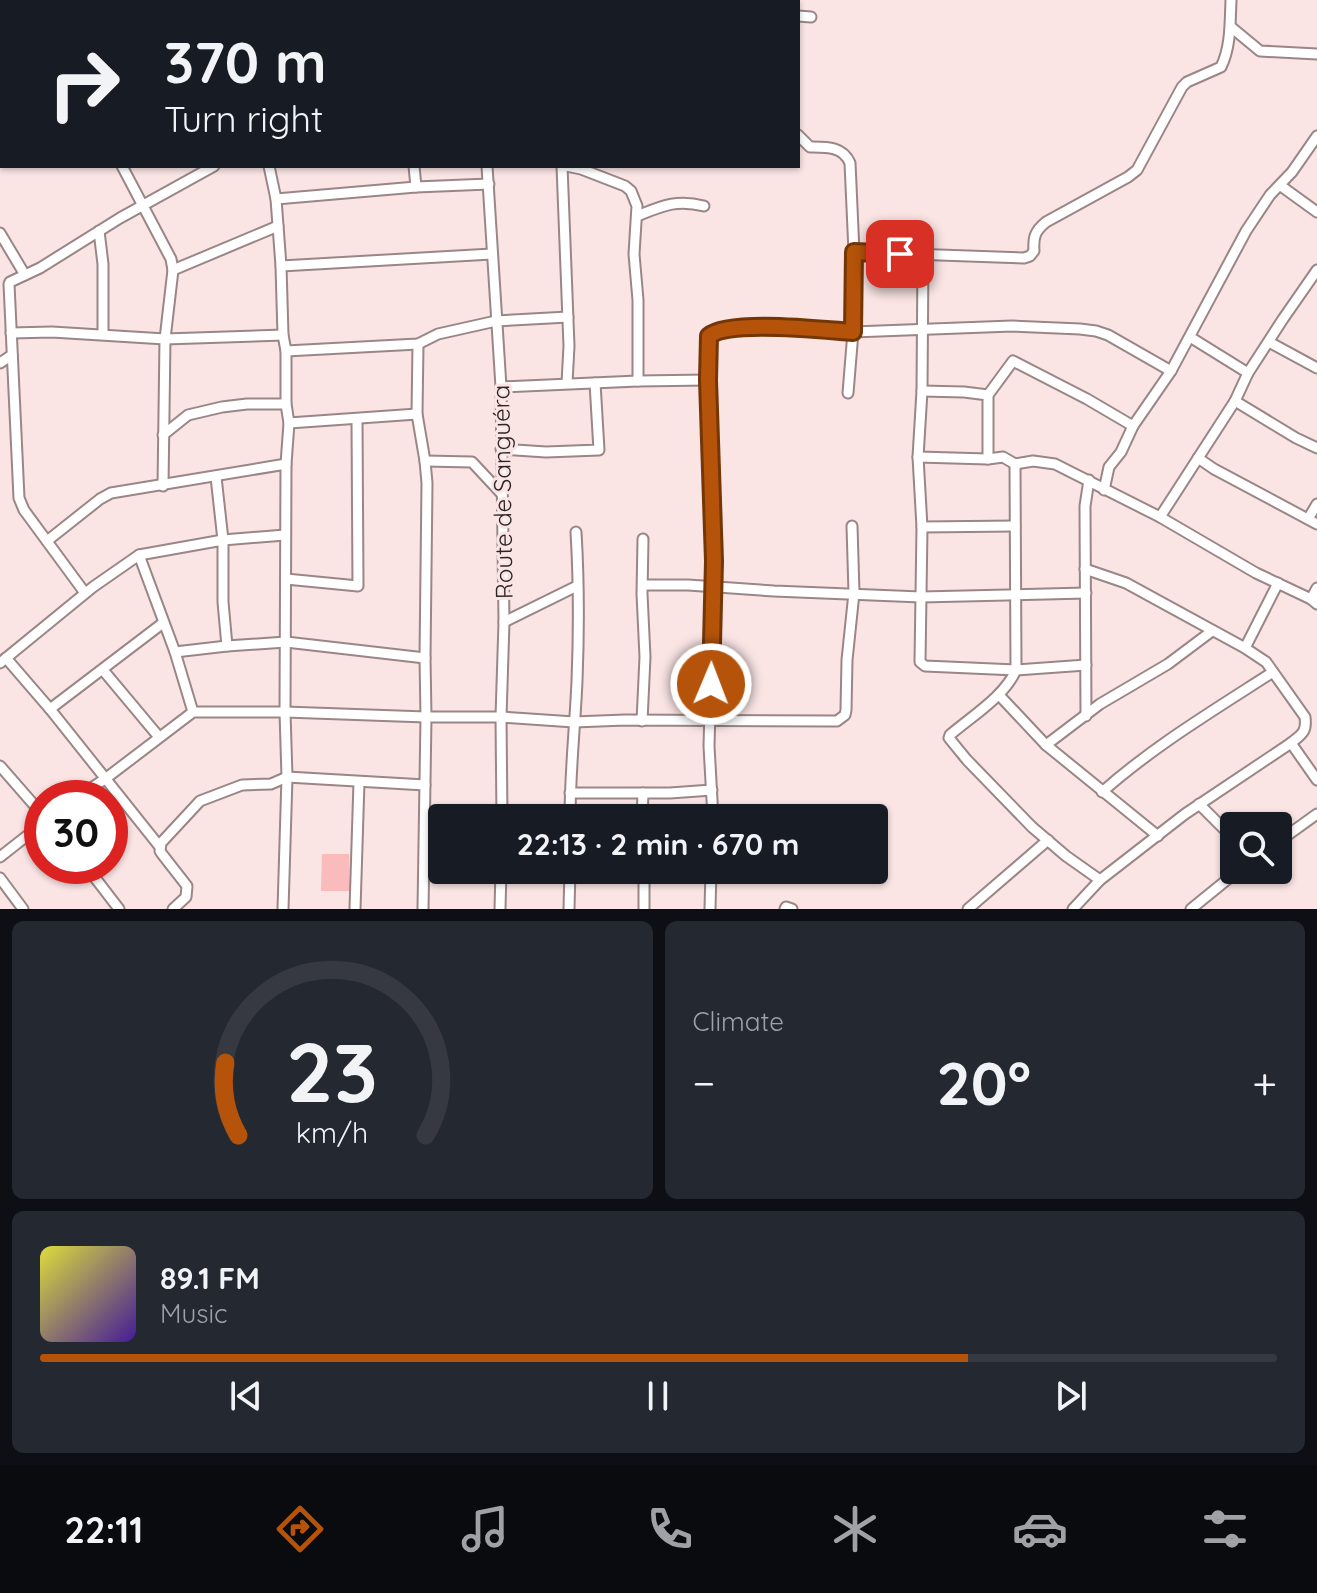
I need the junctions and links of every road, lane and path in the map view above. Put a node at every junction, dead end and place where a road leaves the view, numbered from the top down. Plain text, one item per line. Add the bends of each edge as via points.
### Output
1 (1231, 0) edge
2 (800, 16) edge
3 (811, 17) dead end
4 (1231, 27) junction
5 (1317, 54) edge
6 (1317, 136) edge
7 (800, 137) edge
8 (123, 168) edge
9 (210, 168) edge
10 (269, 168) edge
11 (414, 168) edge
12 (487, 168) edge
13 (564, 168) edge
14 (575, 168) edge
15 (489, 184) junction
16 (1281, 186) junction
17 (416, 187) junction
18 (276, 199) junction
19 (143, 205) junction
20 (704, 206) dead end
21 (1317, 212) edge
22 (637, 216) junction
23 (278, 226) junction
24 (99, 231) junction
25 (0, 233) edge
26 (854, 252) junction
27 (492, 254) junction
28 (923, 254) junction
29 (281, 266) junction
30 (173, 270) junction
31 (1317, 270) edge
32 (25, 275) junction
33 (1305, 289) junction
34 (1317, 296) edge
35 (568, 317) junction
36 (496, 321) junction
37 (922, 330) junction
38 (853, 332) junction
39 (11, 333) junction
40 (103, 334) junction
41 (283, 335) junction
42 (1190, 337) junction
43 (165, 339) junction
44 (1269, 342) junction
45 (418, 344) junction
46 (286, 351) junction
47 (12, 355) junction
48 (0, 363) edge
49 (1317, 368) edge
50 (1171, 371) junction
51 (1248, 373) junction
52 (708, 380) junction
53 (638, 381) junction
54 (567, 383) junction
55 (595, 383) junction
56 (501, 387) junction
57 (922, 391) junction
58 (848, 393) dead end
59 (988, 395) junction
60 (1235, 401) junction
61 (286, 404) junction
62 (417, 414) junction
63 (357, 420) junction
64 (289, 423) junction
65 (1133, 426) junction
66 (163, 435) junction
67 (1317, 448) edge
68 (501, 449) junction
69 (918, 457) junction
70 (1198, 458) junction
71 (988, 459) junction
72 (425, 461) junction
73 (286, 464) junction
74 (1015, 464) junction
75 (216, 477) junction
76 (1089, 480) junction
77 (163, 486) junction
78 (1104, 490) junction
79 (501, 493) junction
80 (1317, 504) edge
81 (1160, 517) junction
82 (1313, 522) edge
83 (852, 526) dead end
84 (1015, 526) junction
85 (922, 527) junction
86 (576, 532) dead end
87 (285, 535) junction
88 (643, 539) dead end
89 (223, 540) junction
90 (47, 541) junction
91 (139, 555) junction
92 (1085, 569) junction
93 (286, 579) junction
94 (1278, 583) junction
95 (643, 585) junction
96 (577, 586) junction
97 (713, 588) junction
98 (1317, 588) edge
99 (85, 593) junction
100 (854, 593) junction
101 (1086, 593) junction
102 (1015, 596) junction
103 (921, 597) junction
104 (1314, 602) edge
105 (504, 622) junction
106 (163, 623) junction
107 (1212, 631) junction
108 (286, 642) junction
109 (227, 646) junction
110 (1245, 648) junction
111 (175, 652) junction
112 (425, 658) junction
113 (3, 660) edge
114 (1086, 665) junction
115 (103, 670) junction
116 (1016, 670) junction
117 (1273, 672) junction
118 (999, 695) junction
119 (50, 709) junction
120 (193, 712) junction
121 (285, 712) junction
122 (1086, 716) junction
123 (426, 717) junction
124 (501, 717) junction
125 (710, 720) junction
126 (642, 721) junction
127 (574, 722) junction
128 (159, 737) junction
129 (1291, 743) junction
130 (1046, 745) junction
131 (0, 767) edge
132 (287, 777) junction
133 (105, 779) junction
134 (1317, 780) edge
135 (359, 782) junction
136 (425, 785) junction
137 (712, 790) junction
138 (1102, 792) junction
139 (570, 793) junction
140 (643, 793) junction
141 (24, 794) edge
142 (502, 804) edge
143 (570, 804) edge
144 (643, 804) edge
145 (712, 804) edge
146 (1199, 804) junction
147 (1317, 814) edge
148 (1220, 825) edge
149 (1292, 832) edge
150 (1158, 836) junction
151 (24, 838) edge
152 (425, 839) joint
153 (1048, 840) junction
154 (160, 847) junction
155 (0, 857) edge
156 (0, 878) edge
157 (1100, 880) junction
158 (100, 884) edge
159 (501, 884) edge
160 (570, 884) edge
161 (644, 884) edge
162 (711, 884) edge
163 (1222, 884) edge
164 (23, 909) edge
165 (119, 909) edge
166 (173, 909) edge
167 (283, 909) edge
168 (355, 909) edge
169 (423, 909) edge
170 (500, 909) edge
171 (569, 909) edge
172 (644, 909) edge
173 (710, 909) edge
174 (785, 909) edge
175 (792, 909) edge
176 (968, 909) edge
177 (1073, 909) edge
178 (1191, 909) edge

1 - 4 street
2 - 3 street
4 - 5 street via 1260,51
4 - 28 street via 1221,67 1182,87 1137,170 1038,228 1030,256
6 - 16 street
7 - 26 street via 810,147 835,148 847,156
8 - 19 street
9 - 19 street
10 - 18 street
11 - 17 street
12 - 15 street, Route de Sanguéra
13 - 35 street
14 - 22 street via 625,186
15 - 17 street
15 - 27 street, Route de Sanguéra
16 - 21 street
16 - 42 street via 1246,231
17 - 18 street
18 - 23 street
19 - 24 street
19 - 30 street
20 - 22 street via 669,204
22 - 53 street
23 - 29 street
23 - 30 street
24 - 32 street
24 - 40 street
25 - 32 street
26 - 28 street
26 - 38 street
27 - 29 street
27 - 36 street, Route de Sanguéra
28 - 37 street
29 - 41 street
30 - 43 street
31 - 33 street
32 - 39 street via 9,284
33 - 34 street
33 - 44 street
35 - 36 street
35 - 54 street
36 - 45 street
36 - 56 street, Route de Sanguéra
37 - 38 street
37 - 50 street via 1012,326 1096,331
37 - 57 street
38 - 52 street via 715,332 709,336
38 - 58 street
39 - 40 street
39 - 47 street
40 - 43 street
41 - 43 street
41 - 46 street
42 - 50 street
42 - 51 street
43 - 66 street
44 - 49 street
44 - 51 street
45 - 46 street
45 - 62 street
46 - 61 street
47 - 48 street
47 - 90 street via 19,498
50 - 65 street
51 - 60 street
52 - 53 street
52 - 97 street
53 - 55 street
54 - 55 street
54 - 56 street
55 - 68 street via 599,450
56 - 68 street, Route de Sanguéra
57 - 59 street
57 - 69 street
59 - 65 street via 1013,361
59 - 71 street
60 - 67 street
60 - 70 street
61 - 64 street
61 - 66 street via 247,404 188,415
62 - 63 street
62 - 72 street
63 - 64 street
63 - 93 street via 358,586
64 - 73 street
65 - 78 street via 1109,467
66 - 77 street
68 - 79 street, Route de Sanguéra
69 - 71 street
69 - 85 street
70 - 81 street
70 - 82 street
71 - 74 street via 1003,457
72 - 79 street via 472,462
72 - 112 street
73 - 75 street
73 - 87 street
74 - 76 street via 1055,464
74 - 84 street
75 - 77 street
75 - 89 street
76 - 78 street
76 - 92 street
77 - 90 street via 111,493
78 - 81 street
79 - 105 street, Route de Sanguéra
80 - 82 street
81 - 94 street
83 - 100 street
84 - 85 street
84 - 102 street
85 - 103 street
86 - 96 street
87 - 89 street
87 - 93 street
88 - 95 street
89 - 91 street
89 - 109 street
90 - 99 street
91 - 99 street
91 - 106 street
92 - 101 street
92 - 107 street via 1126,583
93 - 108 street
94 - 104 street
94 - 110 street
95 - 97 street
95 - 126 street
96 - 105 street
96 - 127 street
97 - 100 street
97 - 125 street
98 - 104 street
99 - 113 street
100 - 103 street
100 - 125 street via 842,718
101 - 102 street
101 - 114 street
102 - 103 street
102 - 116 street
103 - 116 street via 921,664
105 - 124 street, Route de Sanguéra
106 - 111 street
106 - 115 street
107 - 110 street
107 - 122 street
108 - 109 street
108 - 112 street
108 - 121 street
109 - 111 street
110 - 117 street
111 - 120 street
112 - 123 street
113 - 119 street
114 - 116 street
114 - 122 street
115 - 119 street
115 - 128 street
116 - 118 street
117 - 129 street via 1305,717 1307,726
117 - 138 street via 1174,735
118 - 130 street
118 - 153 street via 949,738
119 - 133 street
120 - 121 street
120 - 128 street
121 - 123 street
121 - 132 street
122 - 130 street
123 - 124 street
123 - 136 street
124 - 127 street
124 - 142 street, Route de Sanguéra
125 - 126 street
125 - 137 street
126 - 127 street
127 - 139 street
128 - 133 street
129 - 134 street
129 - 146 street
130 - 138 street
131 - 141 street
132 - 135 street
132 - 154 street via 271,784 242,785 200,801
132 - 167 street
133 - 154 street
135 - 136 street
135 - 168 street
136 - 152 street
137 - 140 street
137 - 145 street
138 - 150 street
139 - 140 street
139 - 143 street
140 - 144 street
146 - 148 street
146 - 150 street
147 - 149 street
150 - 157 street
151 - 155 street
152 - 169 street
153 - 157 street
153 - 176 street
154 - 166 street via 187,886 186,897
156 - 164 street
157 - 177 street
158 - 165 street
159 - 170 street
160 - 171 street
161 - 172 street
162 - 173 street
163 - 178 street
174 - 175 street

